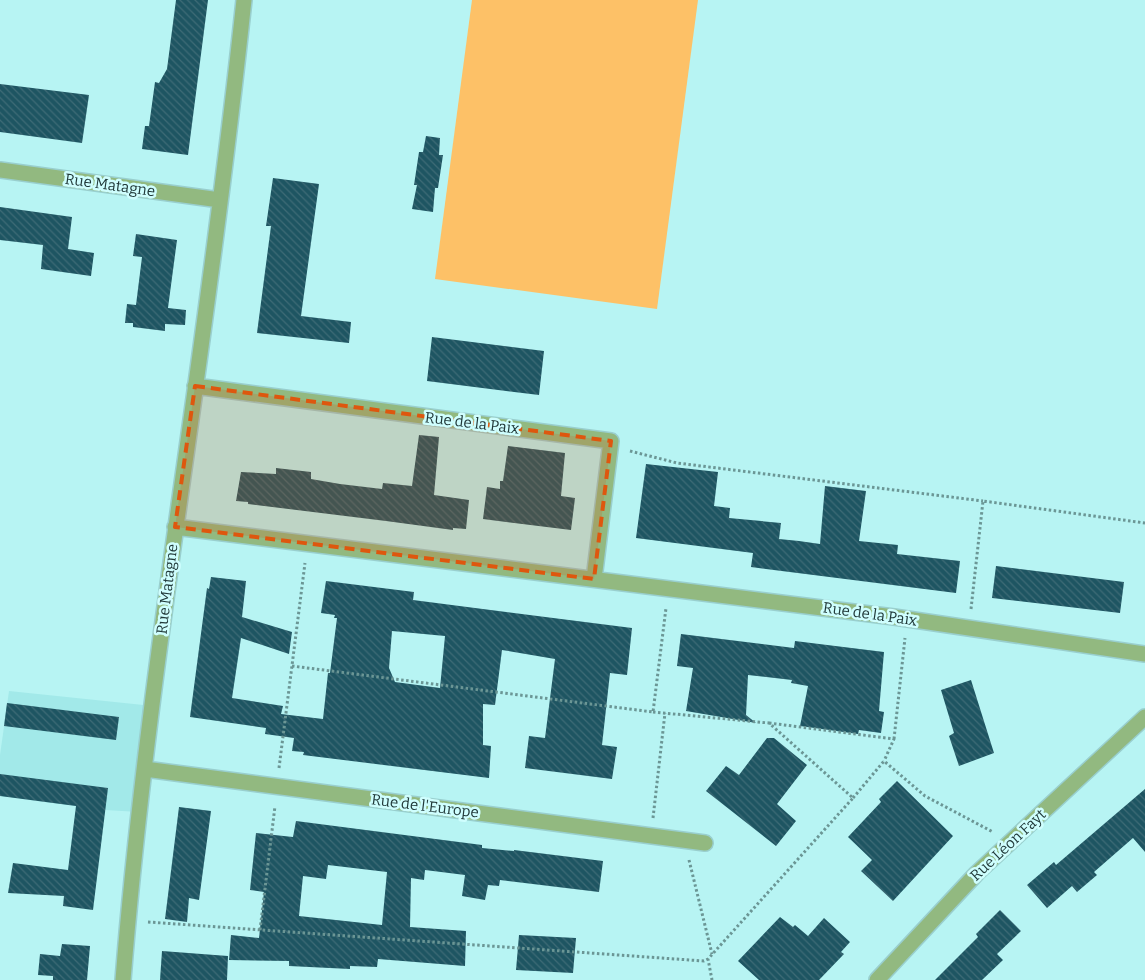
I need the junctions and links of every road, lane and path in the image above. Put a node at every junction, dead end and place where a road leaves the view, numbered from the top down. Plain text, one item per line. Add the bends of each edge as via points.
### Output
1 (244, 0) edge
2 (0, 170) edge
3 (220, 200) junction
4 (195, 386) junction
5 (610, 447) junction
6 (983, 501) junction
7 (1145, 523) edge
8 (176, 527) junction
9 (307, 543) junction
10 (594, 579) junction
11 (668, 589) junction
12 (907, 619) junction
13 (969, 628) junction
14 (1145, 654) edge
15 (292, 666) junction
16 (653, 712) junction
17 (665, 713) junction
18 (1145, 717) edge
19 (769, 723) junction
20 (894, 739) junction
21 (884, 761) junction
22 (145, 769) junction
23 (277, 787) junction
24 (853, 798) junction
25 (651, 836) junction
26 (684, 840) junction
27 (1011, 842) junction
28 (705, 843) dead end
29 (128, 920) junction
30 (260, 930) junction
31 (712, 954) junction
32 (708, 959) junction
33 (123, 980) edge
34 (712, 980) edge
35 (878, 980) edge

1 - 3 street, Rue Matagne
2 - 3 street, Rue Matagne
3 - 4 street, Rue Matagne
4 - 5 street, Rue de la Paix via 611,441
4 - 8 street, Rue Matagne
5 - 6 path via 677,463
5 - 10 street
6 - 7 path
6 - 13 path
8 - 9 street, Rue de la Paix
8 - 22 street, Rue Matagne
9 - 10 street, Rue de la Paix
9 - 15 path
10 - 11 street, Rue de la Paix
11 - 12 street, Rue de la Paix
11 - 16 path
12 - 13 street, Rue de la Paix
12 - 20 path
13 - 14 street, Rue de la Paix
15 - 16 path
15 - 23 path
16 - 17 path
17 - 19 path
17 - 25 path
18 - 27 street, Rue Léon Fayt
19 - 20 path
19 - 24 path
20 - 21 path
21 - 24 path
21 - 27 path via 925,796
22 - 23 street, Rue de l'Europe
22 - 29 street, Rue Matagne
23 - 25 street, Rue de l'Europe
23 - 30 path
24 - 31 path
25 - 26 street, Rue de l'Europe
26 - 28 street, Rue de l'Europe
26 - 31 path
27 - 35 street, Rue Léon Fayt via 977,873
29 - 30 path
29 - 33 street, Rue Matagne
30 - 32 path via 704,962
31 - 32 path
32 - 34 path

